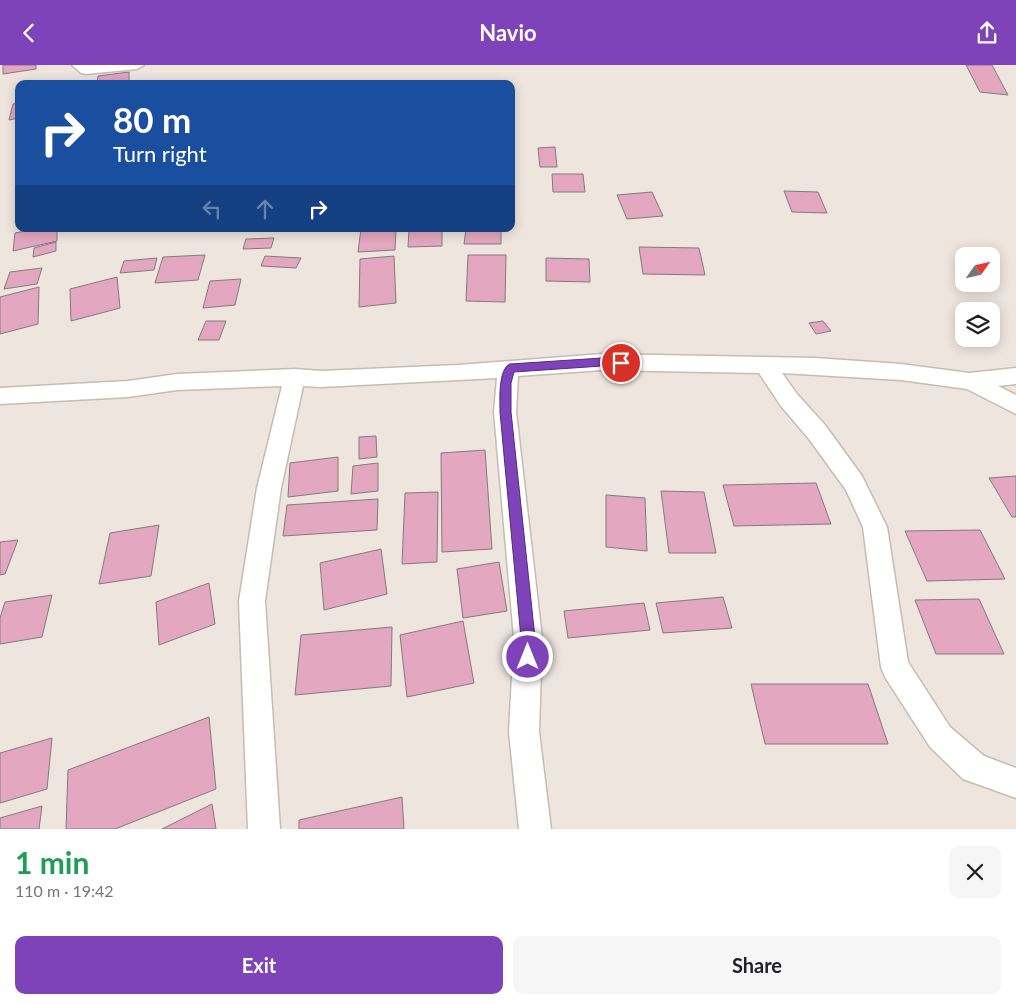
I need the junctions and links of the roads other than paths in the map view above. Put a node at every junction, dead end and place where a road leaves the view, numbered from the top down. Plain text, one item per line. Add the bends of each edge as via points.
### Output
1 (79, 65) edge
2 (137, 65) edge
3 (765, 365) junction
4 (510, 368) junction
5 (1016, 375) edge
6 (295, 377) junction
7 (969, 381) junction
8 (0, 396) edge
9 (1016, 405) edge
10 (1016, 783) edge
11 (264, 829) edge
12 (535, 829) edge

1 - 2 street via 86,71
3 - 4 street via 602,362
3 - 7 street via 901,372
3 - 10 street via 854,483 874,527 895,667 940,737 974,768
4 - 6 street via 321,379
4 - 12 street via 505,412 528,638 524,732
5 - 7 street
6 - 8 street via 178,382 128,389
6 - 11 street via 269,488 252,601
7 - 9 street

